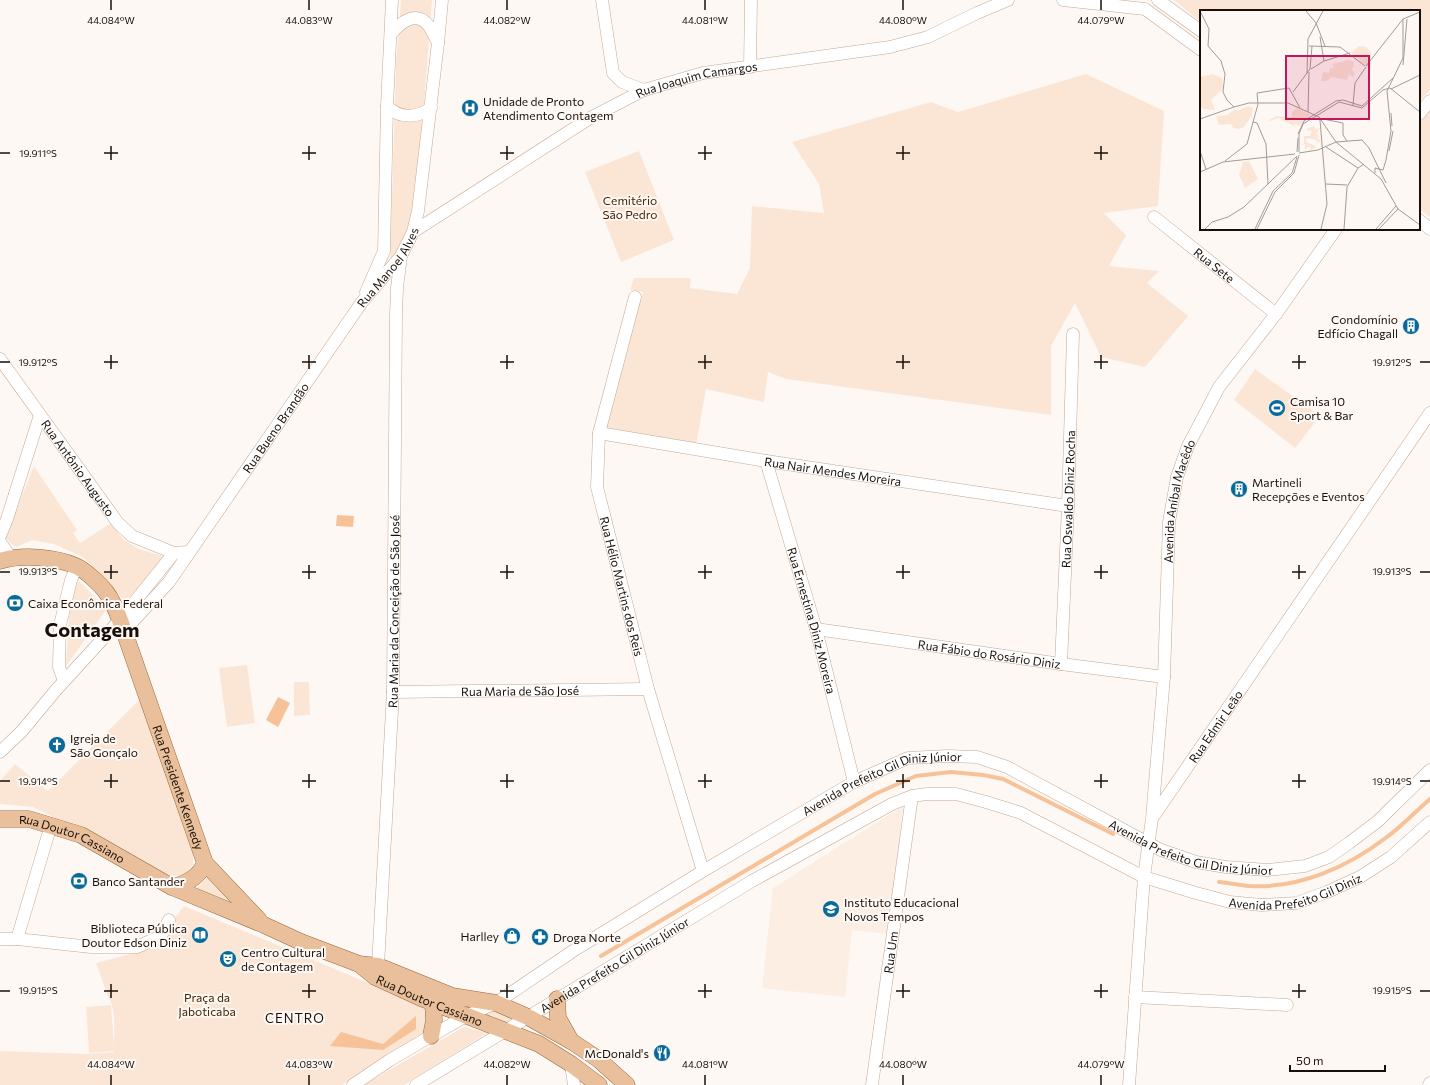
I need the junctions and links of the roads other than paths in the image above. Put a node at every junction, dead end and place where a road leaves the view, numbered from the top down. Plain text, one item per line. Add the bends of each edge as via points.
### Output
1 (392, 0) edge
2 (442, 0) edge
3 (602, 0) edge
4 (751, 0) edge
5 (1008, 0) edge
6 (1063, 0) edge
7 (1158, 0) edge
8 (1200, 30) edge
9 (391, 34) junction
10 (438, 43) junction
11 (1200, 49) edge
12 (750, 67) junction
13 (644, 90) junction
14 (1430, 101) edge
15 (387, 106) junction
16 (430, 108) junction
17 (1420, 113) edge
18 (1154, 217) dead end
19 (1420, 221) edge
20 (1430, 229) edge
21 (1335, 230) edge
22 (414, 232) junction
23 (401, 256) junction
24 (635, 297) dead end
25 (362, 302) junction
26 (1276, 314) junction
27 (1073, 334) dead end
28 (0, 359) edge
29 (1430, 412) edge
30 (40, 415) junction
31 (599, 434) junction
32 (766, 461) junction
33 (1068, 506) junction
34 (0, 536) edge
35 (0, 542) edge
36 (188, 552) junction
37 (174, 553) junction
38 (5, 559) edge
39 (76, 566) junction
40 (122, 625) junction
41 (816, 629) junction
42 (1061, 664) junction
43 (1164, 676) junction
44 (64, 681) junction
45 (648, 689) junction
46 (393, 692) junction
47 (0, 752) edge
48 (1430, 770) edge
49 (854, 782) junction
50 (912, 796) junction
51 (1152, 818) junction
52 (0, 819) edge
53 (1430, 822) edge
54 (51, 825) junction
55 (1148, 844) junction
56 (205, 863) junction
57 (703, 871) junction
58 (1144, 877) junction
59 (172, 887) junction
60 (169, 920) dead end
61 (264, 925) junction
62 (0, 939) edge
63 (17, 939) junction
64 (359, 964) junction
65 (378, 966) junction
66 (1135, 997) junction
67 (557, 999) junction
68 (433, 1002) junction
69 (496, 1004) junction
70 (1287, 1005) dead end
71 (466, 1016) junction
72 (528, 1017) junction
73 (504, 1031) junction
74 (431, 1036) junction
75 (571, 1041) junction
76 (571, 1064) junction
77 (353, 1085) edge
78 (416, 1085) edge
79 (574, 1085) edge
80 (599, 1085) edge
81 (627, 1085) edge
82 (872, 1085) edge
83 (1129, 1085) edge

1 - 9 street, Rua Manoel Alves
2 - 10 street, Rua Manoel Alves
3 - 13 street via 613,73 622,82
4 - 12 street
5 - 12 street, Rua Joaquim Camargos via 928,37 890,47
6 - 11 street via 1145,9
7 - 8 street
9 - 10 street via 407,19 414,18 428,24
9 - 15 street, Rua Manoel Alves
10 - 16 street, Rua Manoel Alves
12 - 13 street, Rua Joaquim Camargos via 703,73
13 - 22 street, Rua Joaquim Camargos via 590,118
14 - 17 street
15 - 16 street via 393,112 410,116 424,113
15 - 25 street, Rua Manoel Alves via 384,251
16 - 22 street, Rua Manoel Alves
18 - 26 street, Rua Sete
19 - 20 street
21 - 26 street, Avenida Aníbal Macêdo
22 - 23 street, Rua Manoel Alves
23 - 25 street, Rua Manoel Alves
23 - 46 street, Rua Maria da Conceição de São José via 396,315
24 - 31 street, Rua Hélio Martins dos Reis
25 - 36 street, Rua Bueno Brandão
26 - 43 street, Avenida Aníbal Macêdo via 1219,387 1188,446 1177,477 1169,522
27 - 33 street, Rua Oswaldo Diniz Rocha
28 - 30 street, Rua Antônio Augusto
29 - 51 street, Rua Edmir Leão
30 - 34 street
30 - 37 street, Rua Antônio Augusto via 118,524 132,536
31 - 32 street, Rua Nair Mendes Moreira
31 - 45 street, Rua Hélio Martins dos Reis via 597,487
32 - 33 street, Rua Nair Mendes Moreira
32 - 41 street, Rua Ernestina Diniz Moreira
33 - 42 street, Rua Oswaldo Diniz Rocha
35 - 38 street
36 - 37 street
36 - 40 street, Rua Bueno Brandão via 169,582
37 - 40 street, Rua Bueno Brandão
38 - 39 main road via 23,557 53,560
39 - 40 main road, Rua Presidente Kennedy via 107,592
39 - 44 street via 60,625 59,667
40 - 44 street, Rua Bueno Brandão
40 - 56 main road, Rua Presidente Kennedy
41 - 42 street, Rua Fábio do Rosário Diniz
41 - 49 street, Rua Ernestina Diniz Moreira
42 - 43 street, Rua Fábio do Rosário Diniz
43 - 51 street, Avenida Aníbal Macêdo
44 - 47 street, Rua Bueno Brandão via 22,731
45 - 46 street, Rua Maria de São José
45 - 57 street, Rua Hélio Martins dos Reis
46 - 65 street, Rua Maria da Conceição de São José
48 - 55 street, Avenida Prefeito Gil Diniz Júnior via 1378,821 1329,856 1305,866 1267,870 1226,867 1196,862
49 - 55 street, Avenida Prefeito Gil Diniz Júnior via 908,758 977,757 1007,766
49 - 57 street, Avenida Prefeito Gil Diniz Júnior
50 - 58 street, Avenida Prefeito Gil Diniz Júnior via 956,794 1021,813
50 - 67 street, Avenida Prefeito Gil Diniz Júnior via 892,804 752,881
50 - 82 street, Rua Um
51 - 55 street, Rua Edmir Leão
52 - 54 main road, Rua Doutor Cassiano via 29,820
53 - 58 street, Avenida Prefeito Gil Diniz via 1391,857 1360,878 1296,903 1262,905 1230,902
54 - 59 main road, Rua Doutor Cassiano via 81,835
54 - 63 street
55 - 58 street, Rua Edmir Leão
56 - 59 main road via 201,871 187,882
56 - 61 main road, Rua Presidente Kennedy
57 - 69 street, Avenida Prefeito Gil Diniz Júnior via 574,951
58 - 66 street, Rua Edmir Leão
59 - 61 main road, Rua Doutor Cassiano
60 - 63 street via 161,936 137,947 91,947
61 - 64 main road, Rua Doutor Cassiano
62 - 63 street
64 - 65 main road, Rua Doutor Cassiano
64 - 68 main road, Rua Doutor Cassiano via 375,977
65 - 69 main road, Rua Doutor Cassiano via 452,996
66 - 70 street
66 - 83 street, Rua Edmir Leão
67 - 72 street, Avenida Prefeito Gil Diniz Júnior
67 - 75 main road via 558,1018
68 - 71 main road, Rua Doutor Cassiano
68 - 74 main road via 434,1020
69 - 71 street, Avenida Prefeito Gil Diniz Júnior
69 - 72 main road, Rua Doutor Cassiano
71 - 73 main road, Rua Doutor Cassiano
71 - 74 street, Avenida Prefeito Gil Diniz Júnior
72 - 73 street, Avenida Prefeito Gil Diniz Júnior
72 - 75 main road, Rua Doutor Cassiano
73 - 76 main road, Rua Doutor Cassiano via 539,1044
73 - 78 street, Avenida Prefeito Gil Diniz Júnior
74 - 77 street, Avenida Prefeito Gil Diniz Júnior
75 - 81 main road, Rua Doutor Cassiano via 598,1059
76 - 79 street
76 - 80 main road, Rua Doutor Cassiano

